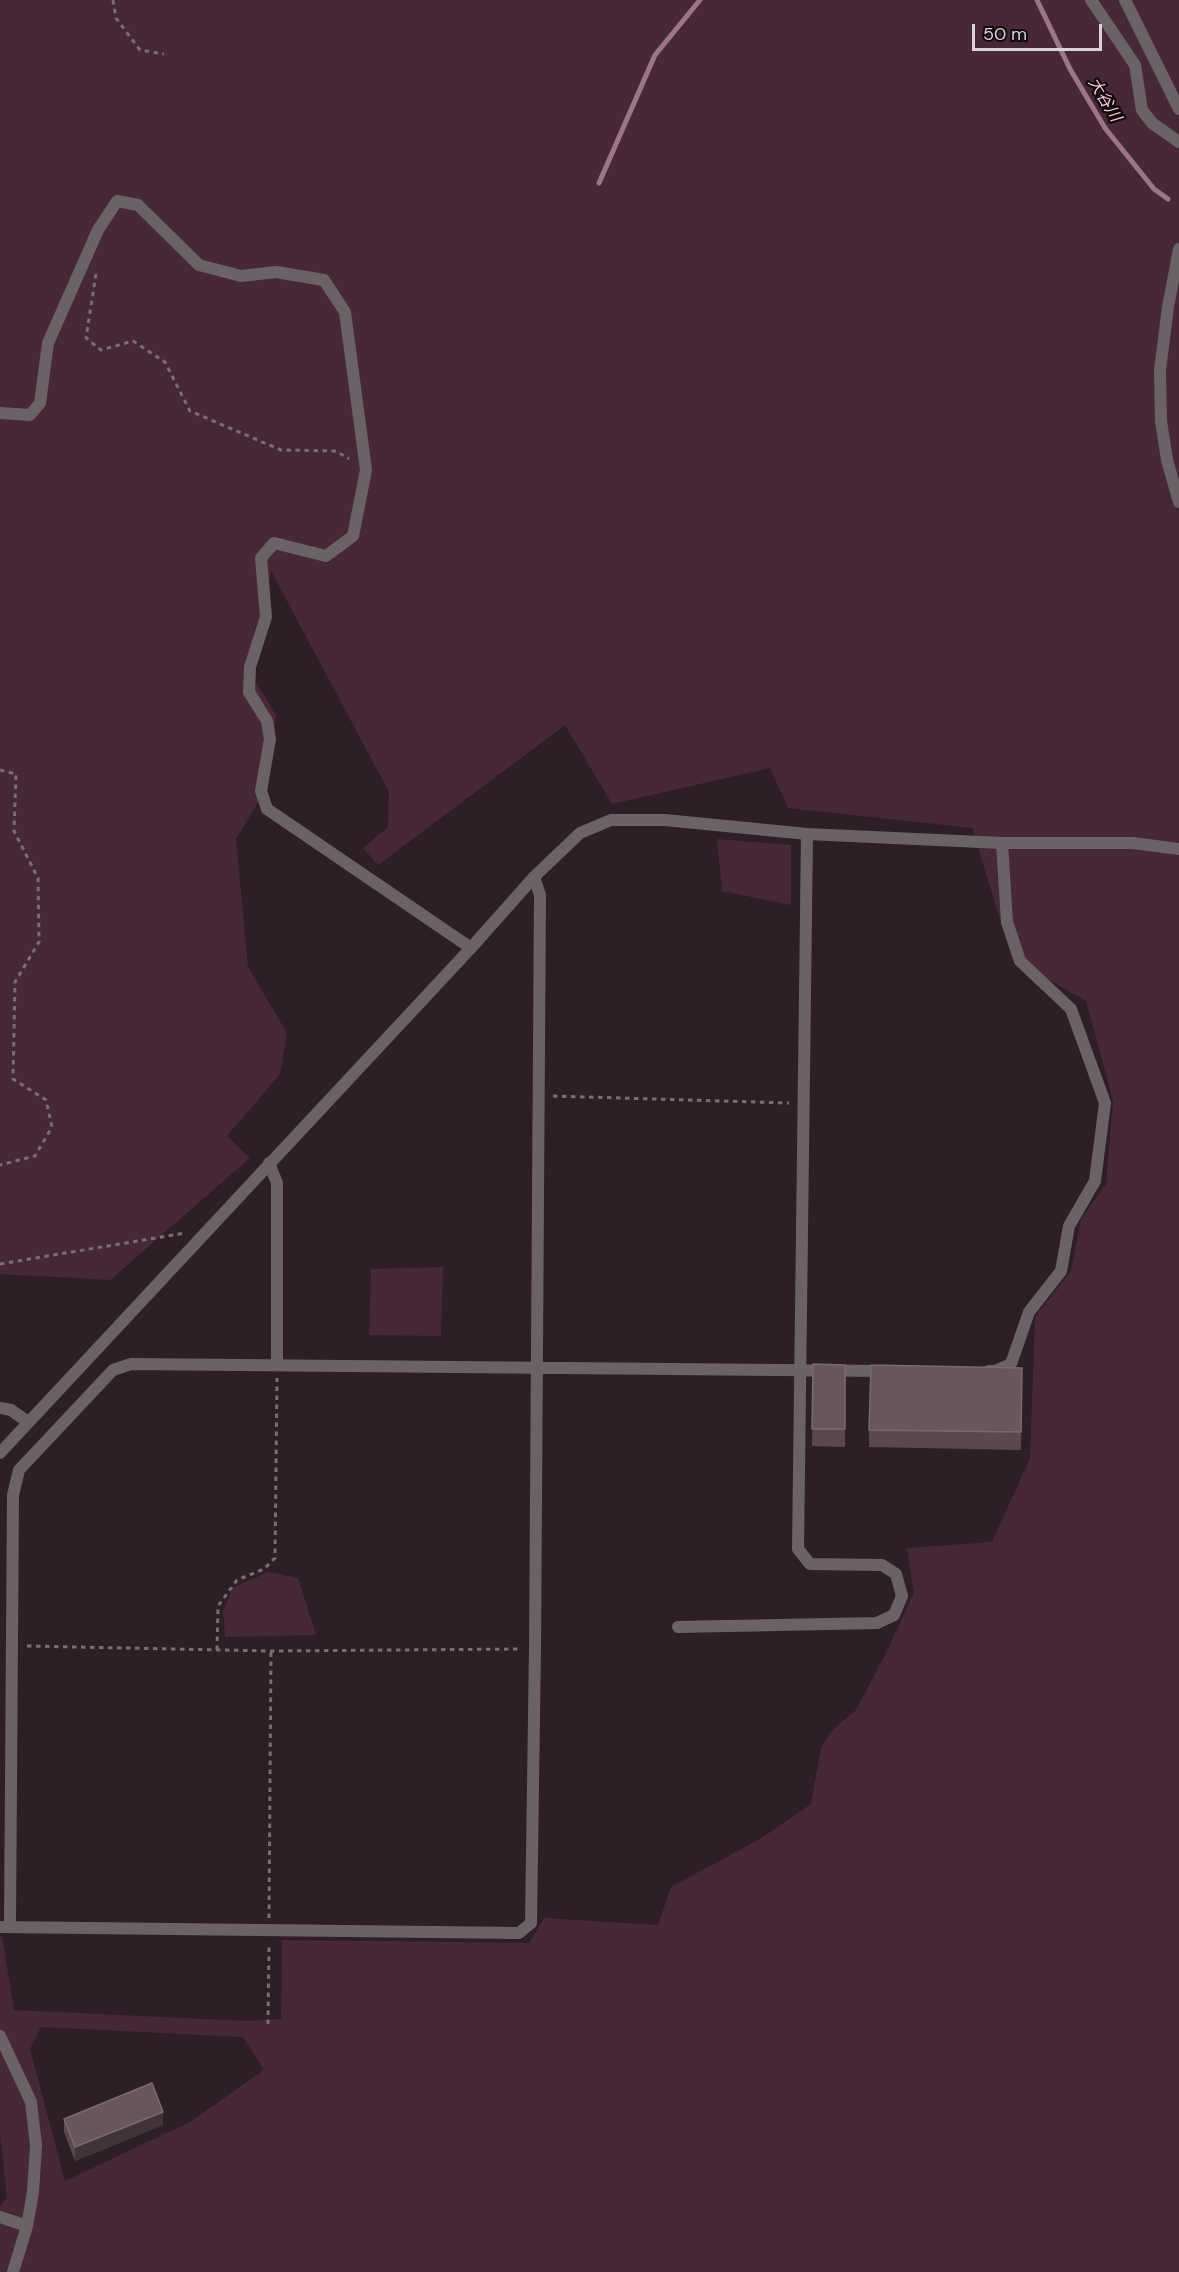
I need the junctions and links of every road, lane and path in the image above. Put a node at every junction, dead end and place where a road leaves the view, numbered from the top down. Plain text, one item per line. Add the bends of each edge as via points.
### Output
1 (113, 0) edge
2 (1091, 0) edge
3 (1125, 0) edge
4 (164, 54) dead end
5 (1179, 109) edge
6 (1179, 142) edge
7 (1179, 249) edge
8 (96, 273) dead end
9 (0, 412) edge
10 (366, 470) junction
11 (1179, 502) edge
12 (0, 770) edge
13 (807, 834) junction
14 (1002, 843) junction
15 (1179, 849) edge
16 (534, 877) junction
17 (471, 948) junction
18 (539, 1095) junction
19 (803, 1103) junction
20 (269, 1164) junction
21 (0, 1165) edge
22 (208, 1230) junction
23 (0, 1264) edge
24 (277, 1364) junction
25 (537, 1368) junction
26 (799, 1370) junction
27 (903, 1371) edge
28 (972, 1371) edge
29 (0, 1408) edge
30 (28, 1422) junction
31 (0, 1453) edge
32 (678, 1627) dead end
33 (12, 1646) junction
34 (535, 1649) junction
35 (217, 1650) junction
36 (271, 1651) junction
37 (5, 1926) edge
38 (269, 1930) junction
39 (268, 2024) dead end
40 (0, 2036) edge
41 (0, 2217) edge
42 (27, 2226) junction
43 (13, 2272) edge

1 - 4 path via 116,18 140,50
2 - 6 street via 1135,65 1142,110 1152,123
3 - 5 street
7 - 11 street via 1160,370 1161,421
8 - 10 path via 86,338 100,350 133,340 165,362 190,411 281,450 336,451
9 - 10 street via 30,415 40,403 48,343 98,230 117,201 138,205 199,265 241,276 276,272 324,280 345,312
10 - 17 street via 353,536 326,556 274,543 261,558 266,617 250,667 249,692 267,721 270,739 261,792 267,809
12 - 21 path via 16,774 14,831 38,878 39,942 15,982 13,1078 46,1100 52,1127 35,1156
13 - 14 street
13 - 16 street via 664,820 611,820 580,833
13 - 19 street
14 - 15 street via 1133,843
14 - 28 street via 1007,922 1020,961 1071,1009 1105,1103 1095,1181 1069,1226 1061,1271 1029,1312 1011,1364 996,1371
16 - 17 street
16 - 18 street via 540,894
17 - 20 street
18 - 19 path
18 - 25 street
19 - 26 street
20 - 22 street
20 - 24 street via 277,1183
22 - 23 path
22 - 30 street
24 - 25 street
24 - 33 street via 131,1364 112,1370 19,1470 13,1495
24 - 35 path via 275,1558 264,1569 237,1580 218,1606
25 - 26 street
25 - 34 street
26 - 27 street
26 - 32 street via 798,1549 810,1564 882,1565 896,1574 902,1596 894,1615 877,1623
29 - 30 street via 11,1410
30 - 31 street
33 - 35 path
33 - 37 street
34 - 36 path
34 - 38 street via 531,1923 519,1933
35 - 36 path
36 - 38 path
37 - 38 street
38 - 39 path
40 - 42 street via 31,2102 36,2145
41 - 42 street
42 - 43 street

